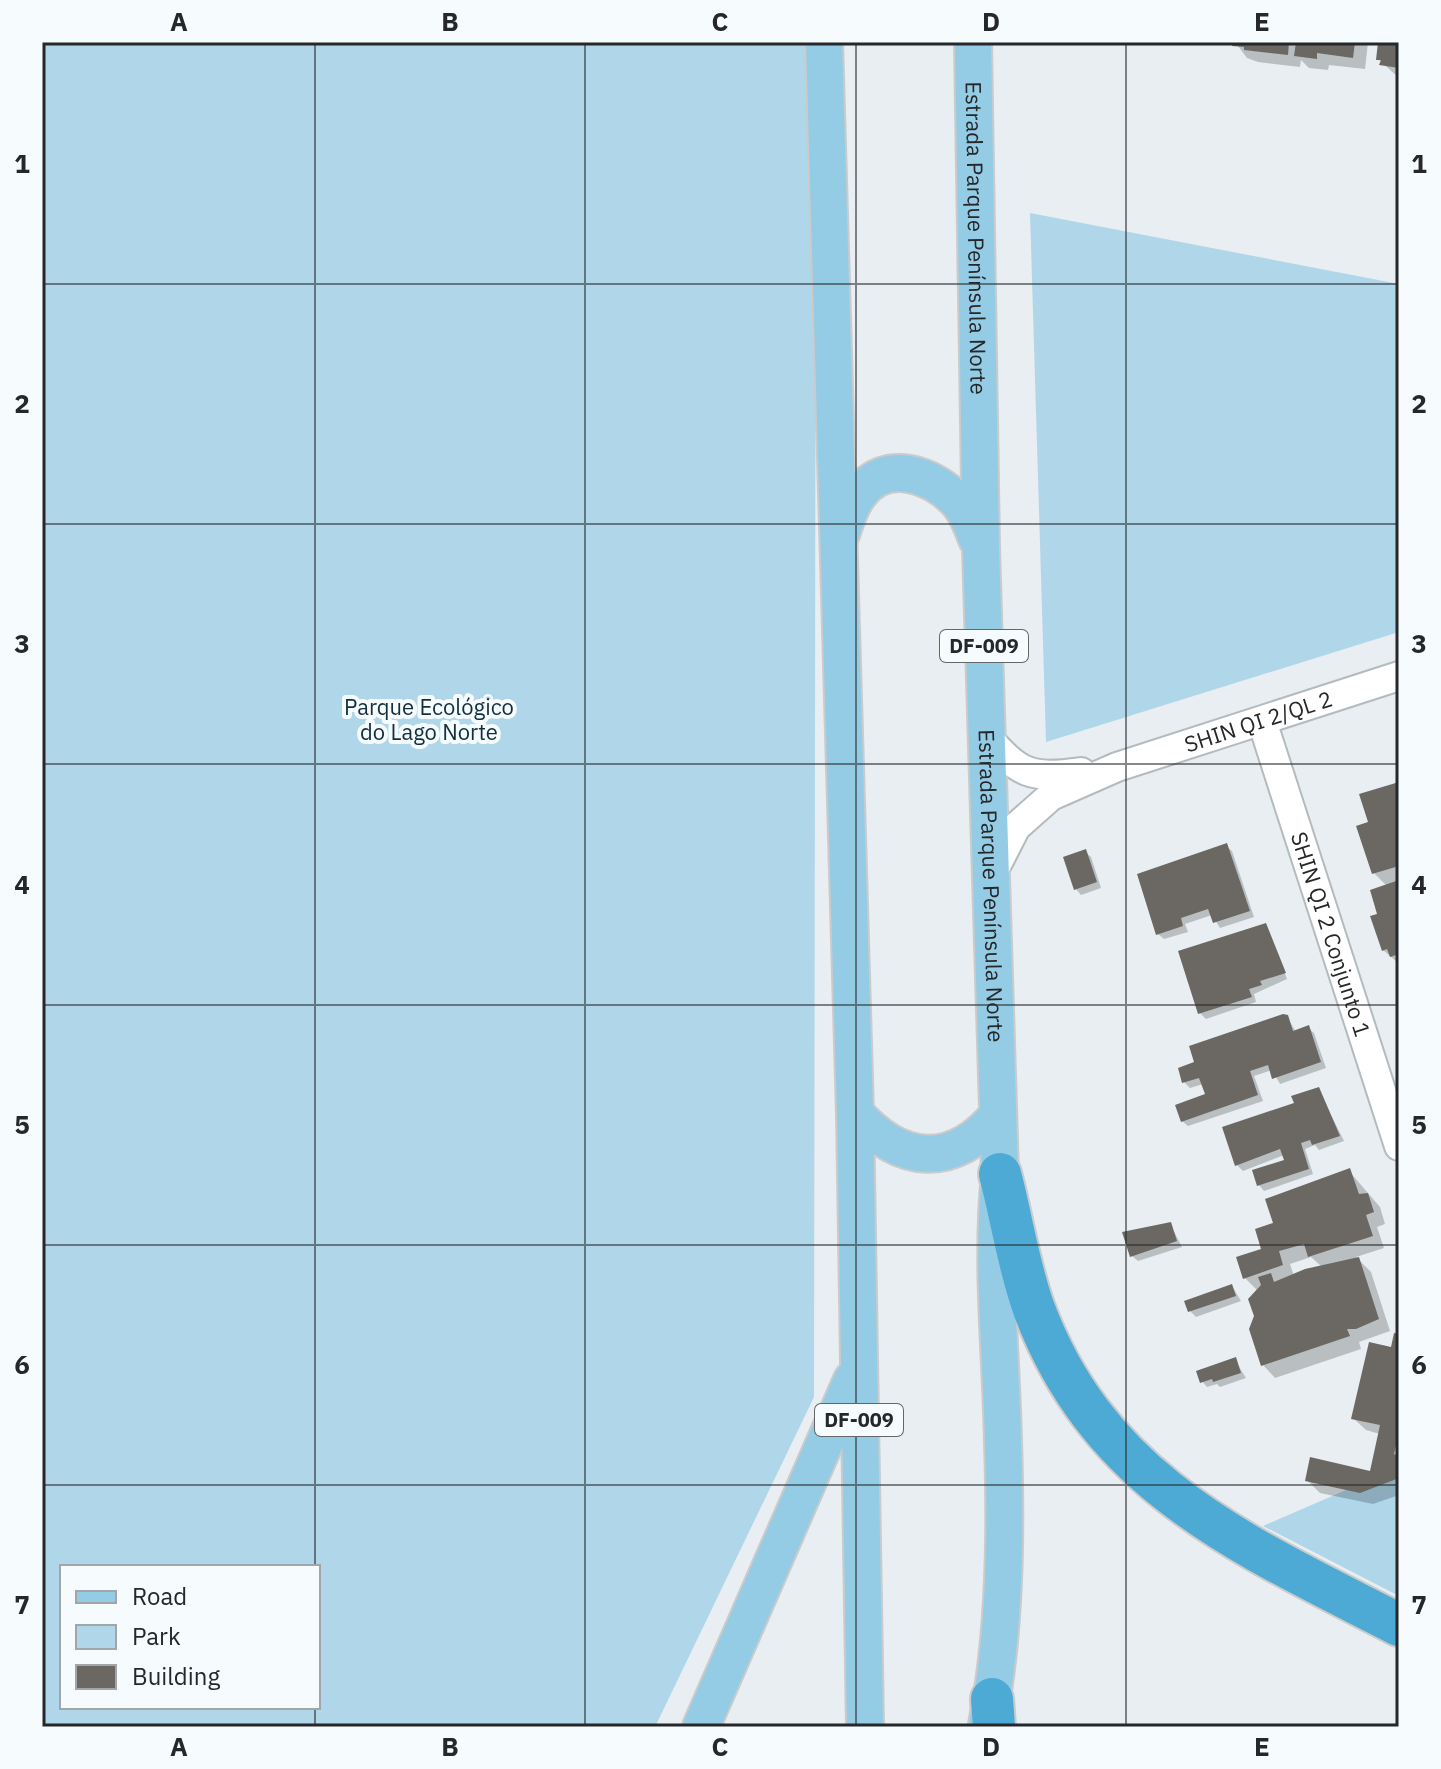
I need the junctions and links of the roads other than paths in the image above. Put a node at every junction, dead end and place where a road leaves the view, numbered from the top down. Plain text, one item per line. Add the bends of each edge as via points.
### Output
1 (824, 42) edge
2 (973, 42) edge
3 (839, 538) junction
4 (981, 548) junction
5 (1399, 676) edge
6 (1262, 721) junction
7 (986, 736) junction
8 (1117, 767) junction
9 (991, 875) junction
10 (855, 1113) junction
11 (998, 1115) junction
12 (1399, 1146) edge
13 (1000, 1174) junction
14 (857, 1367) junction
15 (1399, 1625) edge
16 (991, 1718) edge
17 (701, 1727) edge
18 (865, 1727) edge

1 - 3 main road, DF-009
2 - 4 main road, Estrada Parque Península Norte / DF-009
3 - 4 main road via 860,491 882,477 911,473 957,501
3 - 10 main road, DF-009
4 - 7 main road, Estrada Parque Península Norte / DF-009
5 - 6 street, SHIN QI 2/QL 2
6 - 8 street, SHIN QI 2/QL 2
6 - 12 street, SHIN QI 2 Conjunto 1
7 - 8 street, SHIN QI 2/QL 2 via 1012,765 1028,774 1046,777
7 - 9 main road, Estrada Parque Península Norte / DF-009
8 - 9 street, SHIN QI 2/QL 2 via 1033,808 1016,827
9 - 11 main road, Estrada Parque Península Norte / DF-009
10 - 11 main road via 892,1146 923,1153 971,1143
10 - 14 main road, DF-009
11 - 13 main road, Estrada Parque Península Norte / DF-009
13 - 15 highway via 1035,1312 1066,1376 1125,1456 1236,1540
13 - 16 main road, Estrada Parque Península Norte / DF-009 via 994,1268 1004,1541
14 - 17 main road
14 - 18 main road, DF-009

